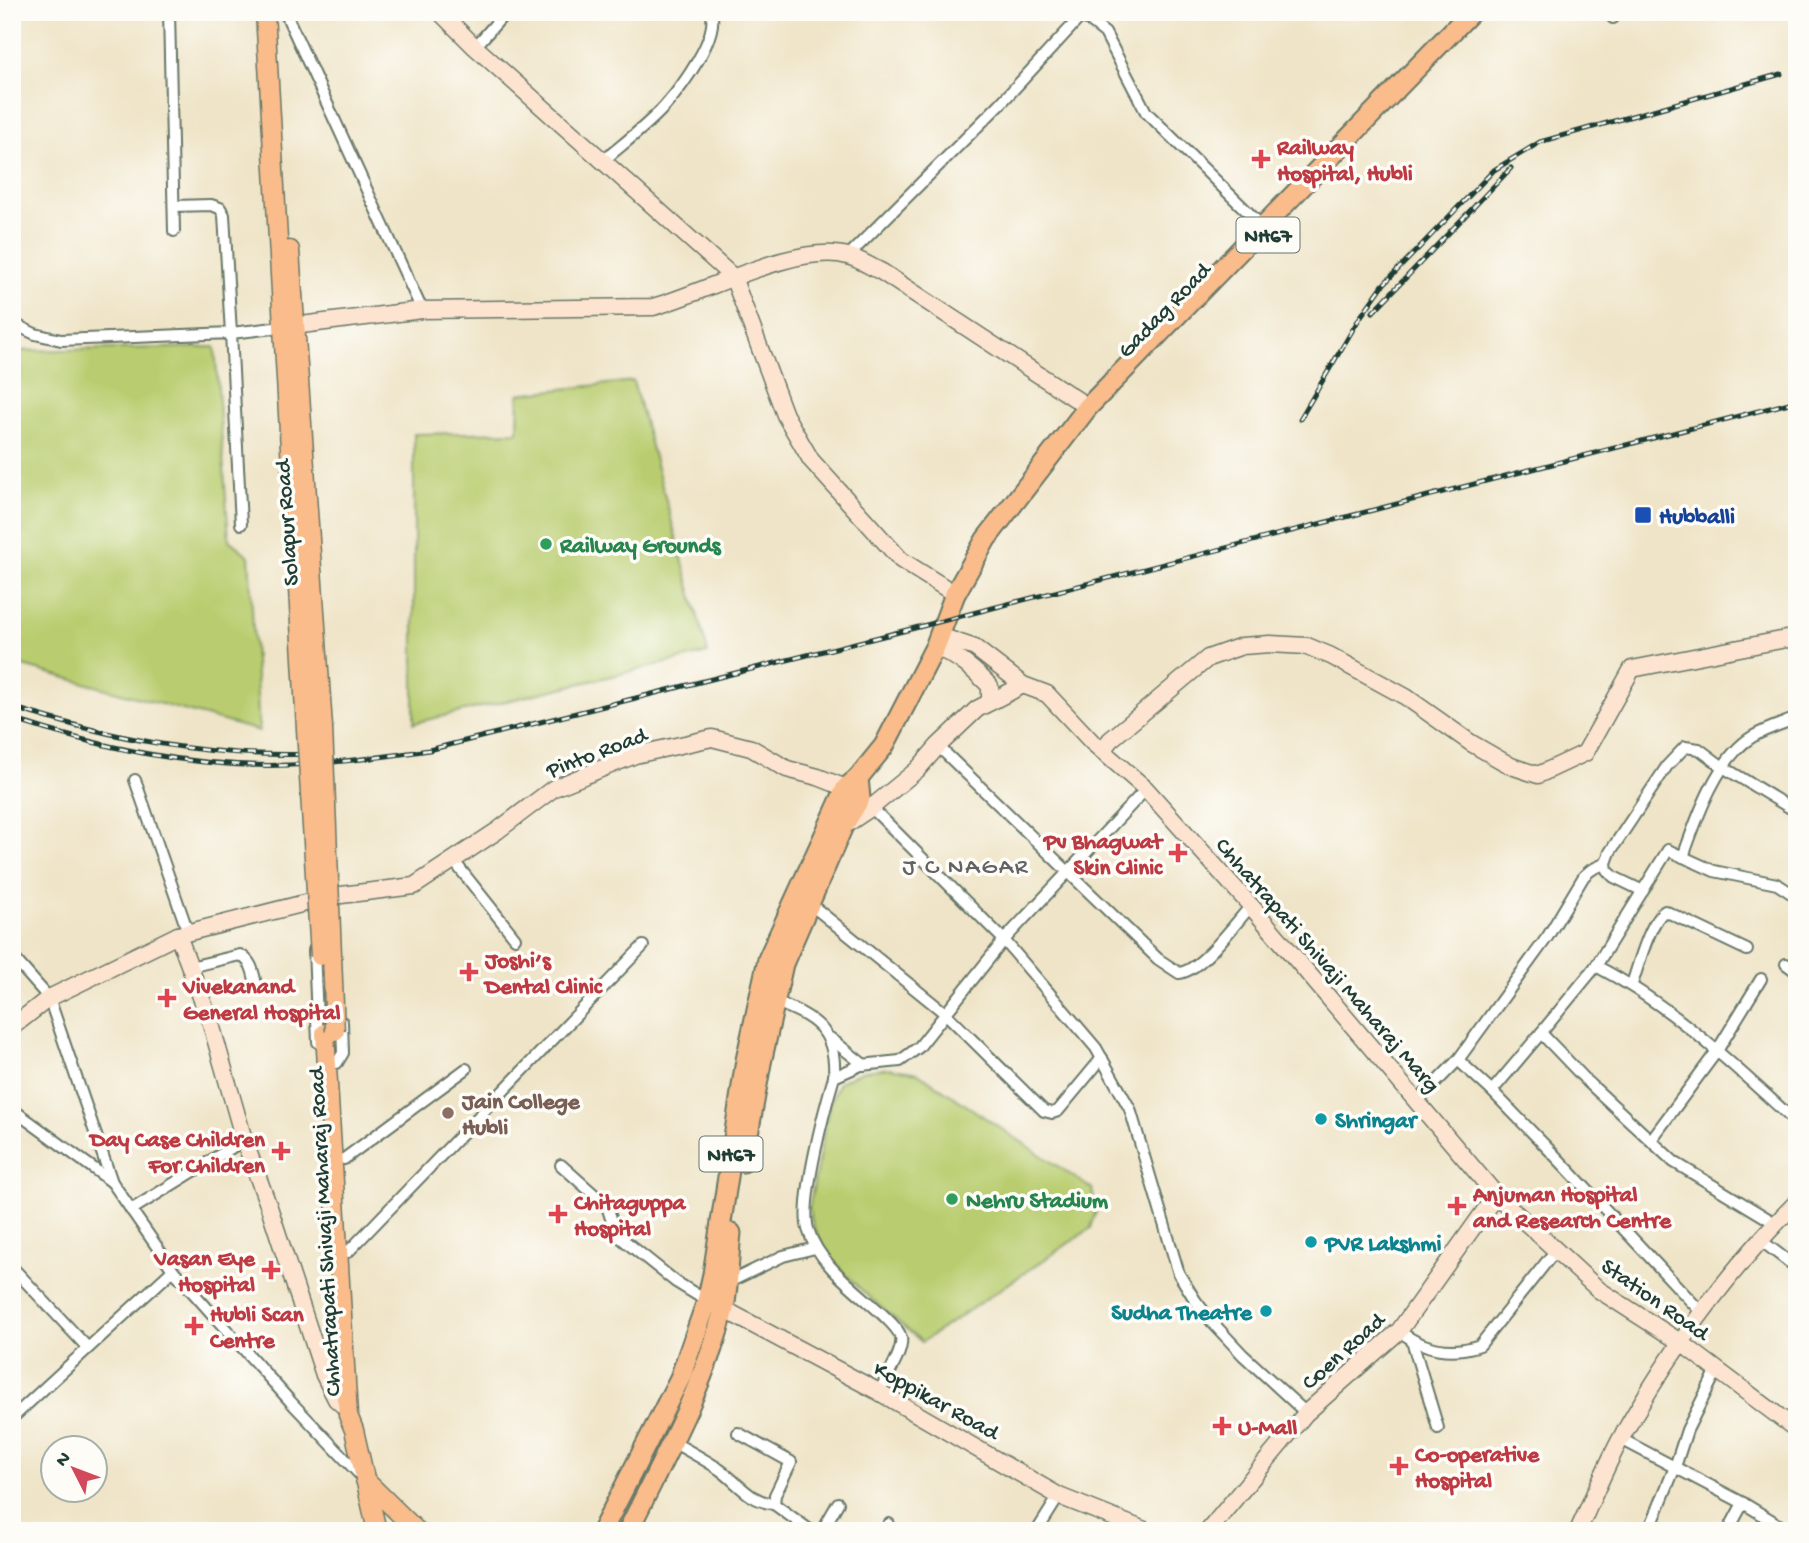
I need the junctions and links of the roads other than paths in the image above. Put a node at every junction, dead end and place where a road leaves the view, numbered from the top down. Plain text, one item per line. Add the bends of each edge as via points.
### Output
1 (169, 12) edge
2 (265, 12) edge
3 (275, 12) edge
4 (285, 12) edge
5 (440, 12) edge
6 (506, 12) edge
7 (710, 12) edge
8 (1471, 12) edge
9 (1485, 12) edge
10 (1607, 12) edge
11 (1619, 12) edge
12 (1081, 13) edge
13 (475, 47) junction
14 (604, 160) junction
15 (174, 206) junction
16 (1262, 226) junction
17 (174, 231) dead end
18 (848, 256) junction
19 (733, 277) junction
20 (422, 310) junction
21 (12, 323) edge
22 (288, 326) junction
23 (231, 334) junction
24 (1088, 407) junction
25 (1049, 456) junction
26 (241, 524) dead end
27 (955, 594) junction
28 (1797, 641) edge
29 (938, 642) junction
30 (1023, 685) junction
31 (990, 702) junction
32 (1797, 718) edge
33 (938, 746) junction
34 (1103, 750) junction
35 (1723, 767) junction
36 (135, 780) dead end
37 (317, 782) junction
38 (1146, 789) junction
39 (859, 793) junction
40 (1797, 812) edge
41 (1683, 857) junction
42 (453, 860) junction
43 (1606, 863) junction
44 (1067, 872) junction
45 (1643, 891) junction
46 (1797, 897) edge
47 (324, 899) junction
48 (810, 903) junction
49 (1251, 906) junction
50 (183, 933) junction
51 (515, 938) dead end
52 (1004, 940) junction
53 (643, 946) dead end
54 (1747, 950) dead end
55 (12, 956) edge
56 (1786, 964) dead end
57 (1596, 965) junction
58 (190, 967) junction
59 (1797, 972) edge
60 (1761, 979) dead end
61 (256, 984) dead end
62 (1632, 984) junction
63 (49, 998) junction
64 (774, 1002) junction
65 (946, 1014) junction
66 (12, 1027) edge
67 (330, 1032) joint
68 (1541, 1033) junction
69 (830, 1038) junction
70 (1717, 1051) junction
71 (1102, 1058) junction
72 (1458, 1060) junction
73 (332, 1062) junction
74 (864, 1065) junction
75 (466, 1069) dead end
76 (834, 1077) junction
77 (1492, 1091) junction
78 (1418, 1101) junction
79 (12, 1109) edge
80 (1797, 1123) edge
81 (244, 1140) junction
82 (1651, 1140) junction
83 (344, 1159) junction
84 (561, 1165) dead end
85 (112, 1182) junction
86 (1496, 1195) junction
87 (1797, 1202) edge
88 (131, 1210) junction
89 (1775, 1223) junction
90 (1759, 1239) junction
91 (815, 1248) junction
92 (1556, 1250) junction
93 (348, 1252) junction
94 (12, 1267) edge
95 (1797, 1268) edge
96 (173, 1270) junction
97 (728, 1282) junction
98 (713, 1300) junction
99 (1702, 1313) junction
100 (1405, 1336) junction
101 (1680, 1342) junction
102 (87, 1347) junction
103 (1717, 1370) junction
104 (879, 1392) junction
105 (348, 1410) junction
106 (1306, 1413) junction
107 (12, 1418) edge
108 (1438, 1428) dead end
109 (354, 1430) junction
110 (1797, 1430) edge
111 (738, 1433) dead end
112 (1621, 1439) junction
113 (671, 1441) junction
114 (1675, 1467) junction
115 (365, 1480) junction
116 (1059, 1496) junction
117 (838, 1503) dead end
118 (1743, 1503) junction
119 (774, 1504) junction
120 (397, 1514) junction
121 (377, 1531) edge
122 (417, 1531) edge
123 (602, 1531) edge
124 (628, 1531) edge
125 (811, 1531) edge
126 (822, 1531) edge
127 (1037, 1531) edge
128 (1147, 1531) edge
129 (1208, 1531) edge
130 (1578, 1531) edge
131 (1649, 1531) edge
132 (1728, 1531) edge
133 (1789, 1531) edge

1 - 15 street
2 - 22 main road, Solapur Road
3 - 22 main road, Solapur Road
4 - 20 street
5 - 13 street
6 - 13 street
7 - 14 street via 712,29 695,66 665,106
8 - 16 highway, Gadag Road / NH67
9 - 25 highway, Gadag Road / NH67 via 1096,414
10 - 11 street via 1613,18
12 - 16 street via 1105,33 1146,112
12 - 18 street via 1001,103
13 - 14 street
14 - 19 street
15 - 17 street
15 - 23 street via 211,205 224,215
16 - 24 highway, Gadag Road / NH67
18 - 19 street via 818,252
18 - 24 street via 881,272
19 - 20 street via 653,307
19 - 27 street via 785,415 811,460 901,560
20 - 22 street
21 - 23 street via 61,340
22 - 23 street
22 - 37 main road, Solapur Road, bridge via 312,548
23 - 26 street
24 - 25 highway, Gadag Road / NH67
25 - 27 highway, Gadag Road / NH67 via 986,539
27 - 29 highway, Gadag Road / NH67
28 - 34 street via 1786,639 1632,669 1585,753 1538,775 1511,766 1406,697 1307,646 1242,646 1208,658
29 - 30 street via 975,648
29 - 31 street via 990,686
29 - 39 highway, NH67
30 - 31 street
30 - 34 street via 1047,694
31 - 33 street
32 - 35 street via 1751,737
33 - 39 street via 917,770
33 - 44 street
34 - 38 street, Chhatrapati Shivaji Maharaj Marg
35 - 40 street
35 - 41 street
35 - 43 street via 1699,749 1685,747 1667,766
36 - 50 street
37 - 47 street via 335,808
37 - 47 street via 304,795
37 - 67 main road, Solapur Road, bridge
38 - 44 street
38 - 49 street, Chhatrapati Shivaji Maharaj Marg
39 - 42 street, Pinto Road via 787,769 751,748 712,738 635,755 554,788
39 - 48 highway, NH67
39 - 52 street
39 - 98 highway, NH67 via 768,959 746,1060
41 - 45 street via 1668,850
41 - 46 street via 1714,871 1777,884
42 - 47 street, Pinto Road via 414,886
42 - 51 street
43 - 45 street via 1614,877
43 - 72 street via 1579,883 1548,936
44 - 49 street via 1158,959 1179,973 1200,962
44 - 52 street
45 - 57 street
47 - 50 street, Pinto Road
47 - 73 street via 318,1044 320,1055
47 - 73 street via 344,1053
48 - 64 highway, NH67 via 783,964
48 - 65 street
49 - 78 street, Chhatrapati Shivaji Maharaj Marg
50 - 58 street
50 - 63 street, Pinto Road
52 - 65 street
52 - 71 street
53 - 93 street
54 - 62 street via 1665,911 1655,923
55 - 63 street
56 - 59 street
57 - 62 street
57 - 68 street
58 - 61 street via 240,955 250,963
58 - 81 street
60 - 70 street
62 - 70 street
63 - 66 street, Pinto Road
63 - 85 street
64 - 69 street via 817,1024
64 - 97 highway, NH67 via 730,1236
65 - 71 street via 1044,1111 1058,1111
65 - 74 street via 919,1047 900,1061
67 - 73 main road, Chhatrapati Shivaji Maharaj Road
68 - 77 street
68 - 82 street
69 - 74 street
69 - 76 street
70 - 80 street
70 - 82 street
71 - 106 street via 1130,1109 1179,1274 1212,1322
72 - 77 street
72 - 78 street
73 - 83 main road, Chhatrapati Shivaji Maharaj Road
73 - 105 main road
74 - 76 street
75 - 83 street
76 - 91 street via 806,1207
77 - 99 street
78 - 86 street, Chhatrapati Shivaji Maharaj Marg
79 - 85 street
81 - 88 street
81 - 105 street via 324,1375 336,1399
82 - 89 street via 1674,1162
83 - 93 main road, Chhatrapati Shivaji Maharaj Road
84 - 98 street via 607,1206 616,1234 676,1282
85 - 88 street
86 - 92 street, Station Road
86 - 100 street, Coen Road
87 - 89 street
88 - 96 street
89 - 90 street
90 - 95 street
90 - 99 street
91 - 97 street via 783,1256
91 - 104 street via 901,1337 900,1351
92 - 100 street via 1480,1345 1446,1351
92 - 101 street, Station Road via 1599,1290
93 - 109 main road, Chhatrapati Shivaji Maharaj Road via 359,1413
94 - 102 street
96 - 102 street
96 - 115 street
97 - 98 highway, NH67
98 - 104 street, Koppikar Road
98 - 113 highway, NH67 via 700,1380
98 - 123 highway, NH67 via 680,1378
99 - 101 street
100 - 106 street, Coen Road
100 - 108 street
101 - 103 street, Station Road
101 - 112 street
102 - 107 street
103 - 110 street, Station Road
103 - 114 street via 1687,1430
104 - 116 street, Koppikar Road
105 - 109 main road
106 - 129 street, Coen Road
109 - 115 main road
111 - 119 street via 791,1462
112 - 114 street
112 - 130 street
113 - 119 street via 735,1480 746,1494
113 - 124 highway, NH67
114 - 118 street
114 - 131 street
115 - 120 main road
115 - 121 main road
116 - 127 street
116 - 128 street, Koppikar Road
117 - 126 street
118 - 132 street
118 - 133 street
119 - 125 street
120 - 121 main road via 381,1516
120 - 122 main road

